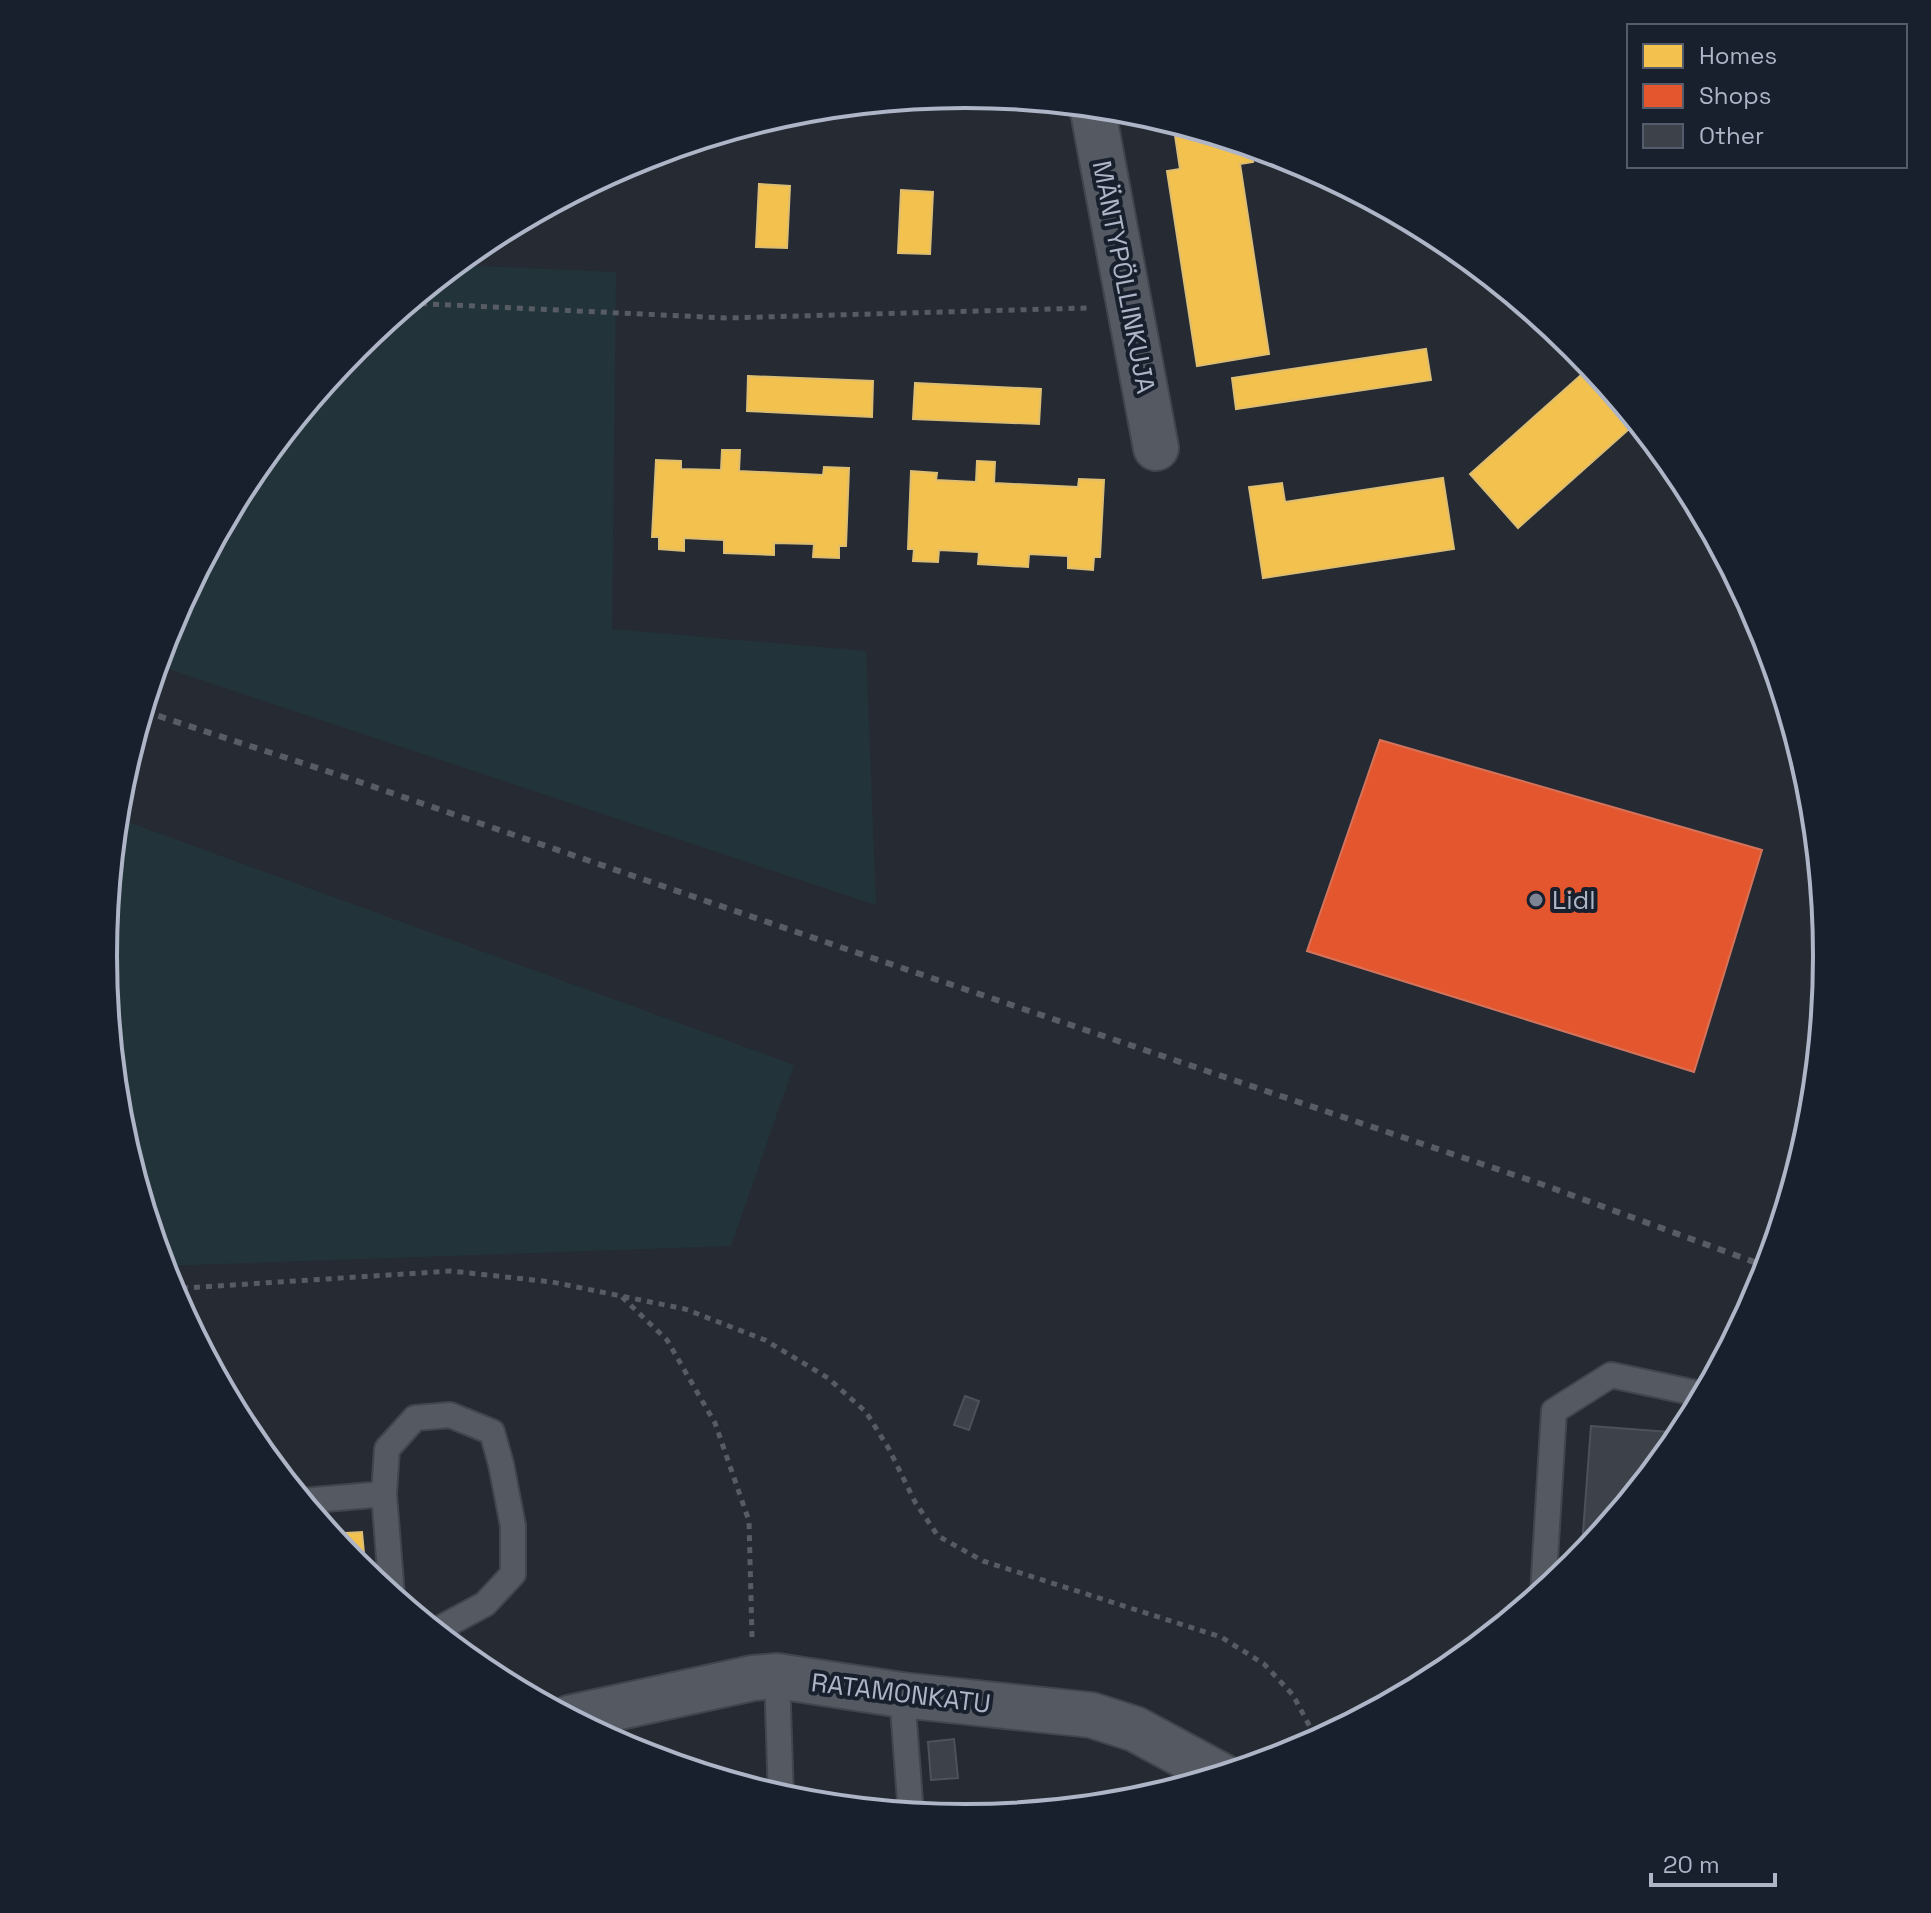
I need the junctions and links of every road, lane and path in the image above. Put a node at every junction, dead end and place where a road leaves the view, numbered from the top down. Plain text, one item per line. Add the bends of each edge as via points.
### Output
1 (1094, 118) edge
2 (424, 304) edge
3 (1129, 306) junction
4 (1156, 448) dead end
5 (185, 1288) edge
6 (622, 1297) junction
7 (1693, 1392) edge
8 (384, 1494) junction
9 (315, 1500) edge
10 (1544, 1576) edge
11 (391, 1579) edge
12 (444, 1626) edge
13 (765, 1677) junction
14 (902, 1695) junction
15 (585, 1715) edge
16 (1310, 1731) edge
17 (1209, 1769) edge
18 (779, 1784) edge
19 (910, 1803) edge

1 - 3 street, MÄNTYPÖLLINKUJA
2 - 3 path via 726,318
3 - 4 street, MÄNTYPÖLLINKUJA
5 - 6 path via 451,1271 552,1282
6 - 13 path via 667,1340 715,1423 749,1521
6 - 16 path via 685,1309 765,1340 828,1378 866,1412 938,1536 983,1561 1221,1637 1264,1664 1293,1695
7 - 10 lane via 1611,1375 1554,1411
8 - 9 lane
8 - 11 lane
8 - 12 lane via 387,1449 415,1418 450,1415 492,1432 513,1526 513,1574 485,1604
13 - 14 street, RATAMONKATU
13 - 15 street, RATAMONKATU
13 - 18 lane
14 - 17 street, RATAMONKATU via 1091,1715 1135,1729
14 - 19 lane

